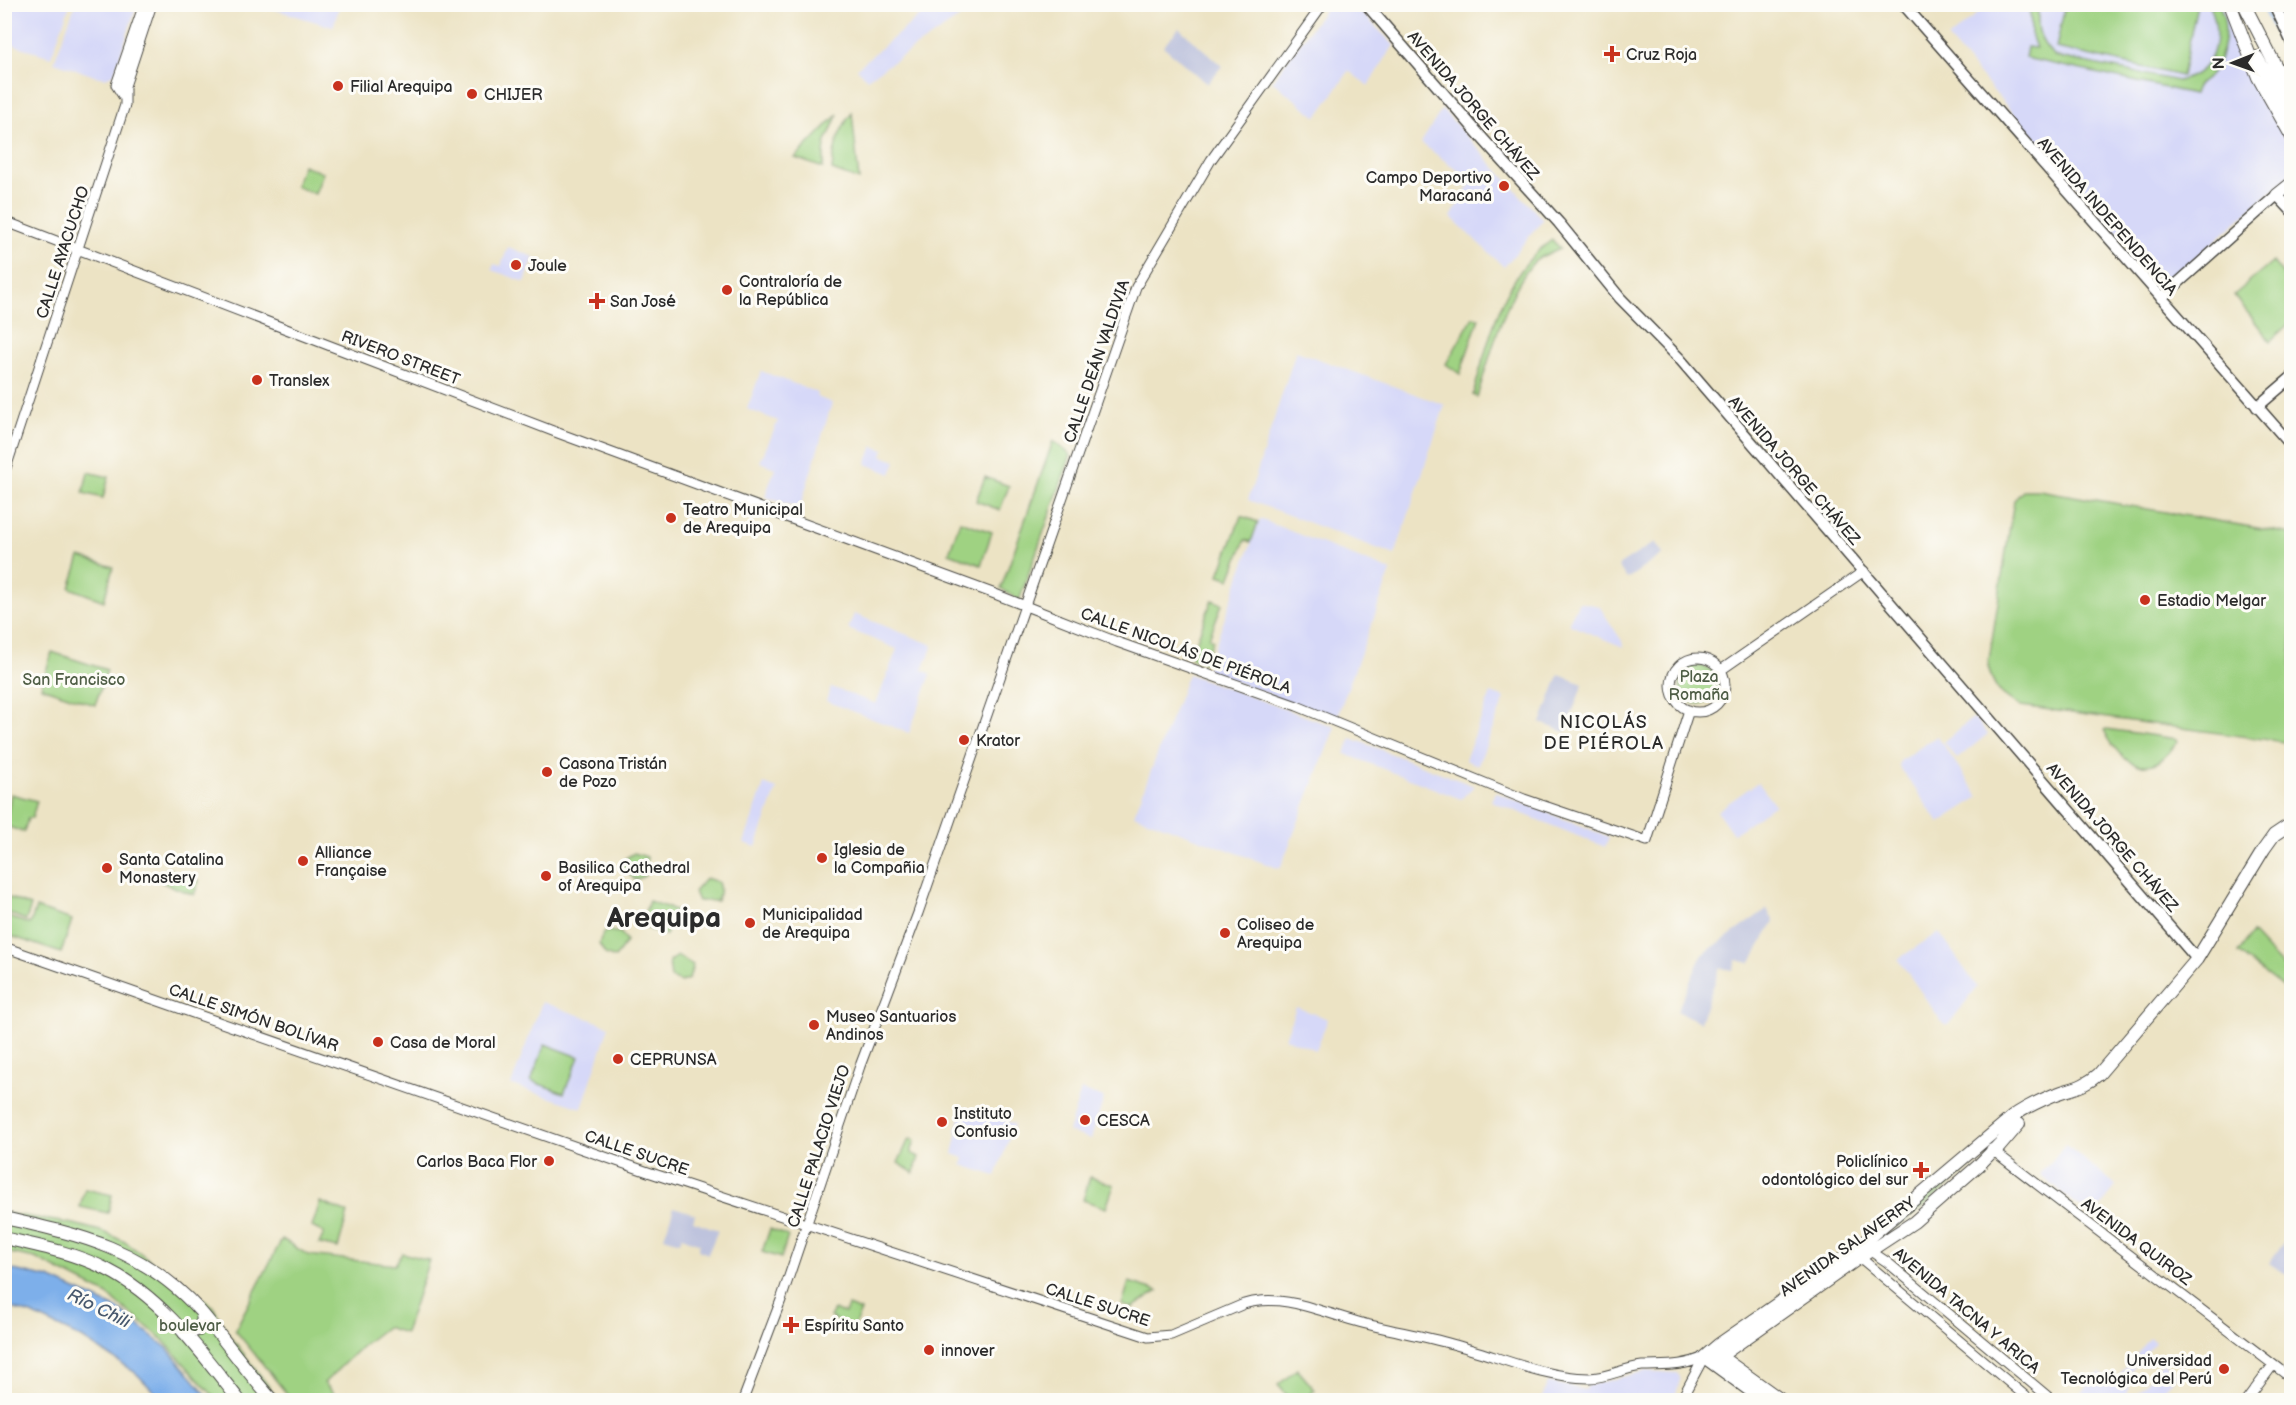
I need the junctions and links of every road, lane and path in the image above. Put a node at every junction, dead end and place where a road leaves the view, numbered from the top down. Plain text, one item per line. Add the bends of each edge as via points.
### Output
1 (144, 4) edge
2 (152, 4) edge
3 (1323, 4) edge
4 (1366, 4) edge
5 (1903, 4) edge
6 (2244, 4) edge
7 (2274, 4) edge
8 (2231, 7) edge
9 (2292, 42) edge
10 (123, 96) junction
11 (2292, 98) edge
12 (2292, 119) edge
13 (2292, 137) edge
14 (2292, 183) edge
15 (2277, 195) junction
16 (2292, 211) edge
17 (4, 221) edge
18 (79, 249) junction
19 (2161, 298) junction
20 (2292, 377) edge
21 (2256, 407) junction
22 (2292, 446) edge
23 (4, 474) edge
24 (714, 490) joint
25 (1864, 571) junction
26 (1025, 607) junction
27 (1721, 670) junction
28 (1689, 710) junction
29 (970, 765) joint
30 (2292, 823) edge
31 (4, 947) edge
32 (2197, 959) junction
33 (2038, 1102) junction
34 (492, 1118) joint
35 (2019, 1124) junction
36 (1982, 1142) junction
37 (1995, 1152) junction
38 (4, 1218) edge
39 (808, 1225) junction
40 (4, 1238) edge
41 (1861, 1251) junction
42 (202, 1315) junction
43 (184, 1333) junction
44 (1712, 1356) junction
45 (1682, 1364) junction
46 (2273, 1365) junction
47 (2292, 1379) edge
48 (1689, 1382) junction
49 (238, 1401) edge
50 (272, 1401) edge
51 (742, 1401) edge
52 (1681, 1401) edge
53 (1763, 1401) edge
54 (1781, 1401) edge
55 (2030, 1401) edge
56 (2052, 1401) edge
57 (2247, 1401) edge

1 - 10 street, CALLE AYACUCHO via 116,85
2 - 10 street, CALLE AYACUCHO
3 - 26 street, CALLE DEÁN VALDIVIA via 1211,160 1136,287
4 - 25 main road, AVENIDA JORGE CHÁVEZ via 1620,298 1679,358
5 - 19 main road, AVENIDA INDEPENDENCIA
6 - 11 main road
7 - 9 main road
8 - 12 main road
8 - 13 main road via 2258,77
10 - 18 street, CALLE AYACUCHO via 124,105
14 - 15 main road
15 - 16 main road
15 - 19 main road
17 - 18 street, RIVERO STREET
18 - 23 street, CALLE AYACUCHO
18 - 24 street, RIVERO STREET
19 - 21 main road, AVENIDA INDEPENDENCIA
20 - 21 main road
21 - 22 main road, AVENIDA INDEPENDENCIA
24 - 26 street, CALLE NICOLÁS DE PIÉROLA
25 - 27 street
25 - 32 main road, AVENIDA JORGE CHÁVEZ
26 - 28 street, CALLE NICOLÁS DE PIÉROLA via 1297,706 1514,795 1647,841
26 - 29 street, CALLE DEÁN VALDIVIA
27 - 28 street via 1725,686 1720,700 1707,710
27 - 28 street via 1699,657 1690,658 1676,669 1672,693
29 - 39 street, CALLE PALACIO VIEJO via 860,1066
30 - 32 main road, AVENIDA SALAVERRY via 2274,835 2264,849
31 - 34 street, CALLE SIMÓN BOLÍVAR
32 - 33 main road, AVENIDA SALAVERRY via 2099,1074 2080,1087
33 - 35 main road
33 - 36 main road, AVENIDA SALAVERRY
34 - 39 street, CALLE SUCRE
35 - 37 main road
35 - 41 main road, AVENIDA SALAVERRY via 1914,1222
36 - 37 street, AVENIDA QUIROZ
36 - 41 main road, AVENIDA SALAVERRY
37 - 46 street, AVENIDA QUIROZ
38 - 42 main road via 116,1249 161,1277
39 - 45 street, CALLE SUCRE via 1148,1337 1171,1335 1250,1302 1296,1302 1566,1376 1592,1378 1642,1366
39 - 51 street, CALLE PALACIO VIEJO
40 - 43 main road via 106,1269 151,1300
41 - 44 main road, AVENIDA SALAVERRY
41 - 55 street, AVENIDA TACNA Y ARICA
41 - 56 street, AVENIDA TACNA Y ARICA via 1887,1262
42 - 43 main road via 198,1330
42 - 50 main road
43 - 49 main road
44 - 45 street, CALLE SUCRE
44 - 48 street, AVENIDA SALAVERRY
44 - 53 main road
44 - 54 main road
45 - 48 street
46 - 47 street, AVENIDA QUIROZ
46 - 57 street
48 - 52 street, AVENIDA SALAVERRY

